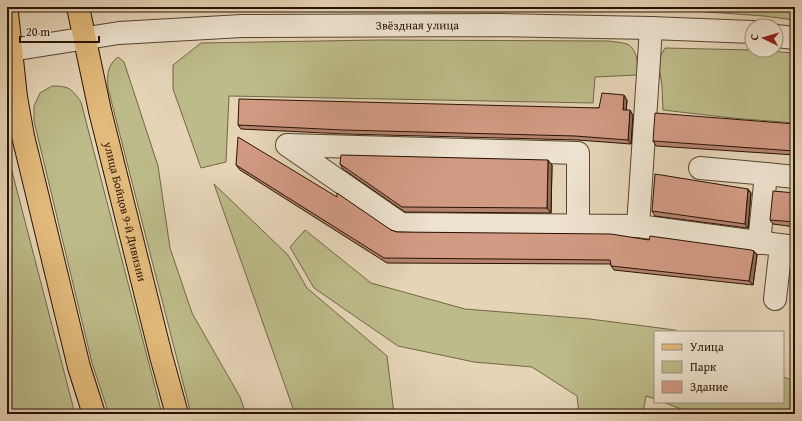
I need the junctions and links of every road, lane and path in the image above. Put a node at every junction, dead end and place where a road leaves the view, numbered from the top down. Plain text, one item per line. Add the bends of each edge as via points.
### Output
1 (78, 7) edge
2 (7, 13) edge
3 (499, 16) edge
4 (651, 28) junction
5 (744, 32) edge
6 (784, 37) edge
7 (795, 38) edge
8 (84, 39) junction
9 (9, 49) edge
10 (700, 168) dead end
11 (766, 174) junction
12 (795, 177) edge
13 (578, 225) junction
14 (638, 226) junction
15 (759, 243) junction
16 (788, 247) edge
17 (775, 299) dead end
18 (94, 414) edge
19 (177, 414) edge

1 - 8 main road, улица Бойцов 9-й Дивизии
2 - 9 main road
3 - 4 street, Звёздная улица
3 - 8 street, Звёздная улица via 242,26 119,33
4 - 5 street, Звёздная улица
4 - 14 street
6 - 7 street
8 - 9 street, Звёздная улица
8 - 19 main road, улица Бойцов 9-й Дивизии
9 - 18 main road via 29,163 79,367
10 - 11 street
11 - 12 street
11 - 15 street
13 - 13 street via 401,224 287,145 578,153
13 - 14 street
14 - 15 street
15 - 16 street
16 - 17 street

